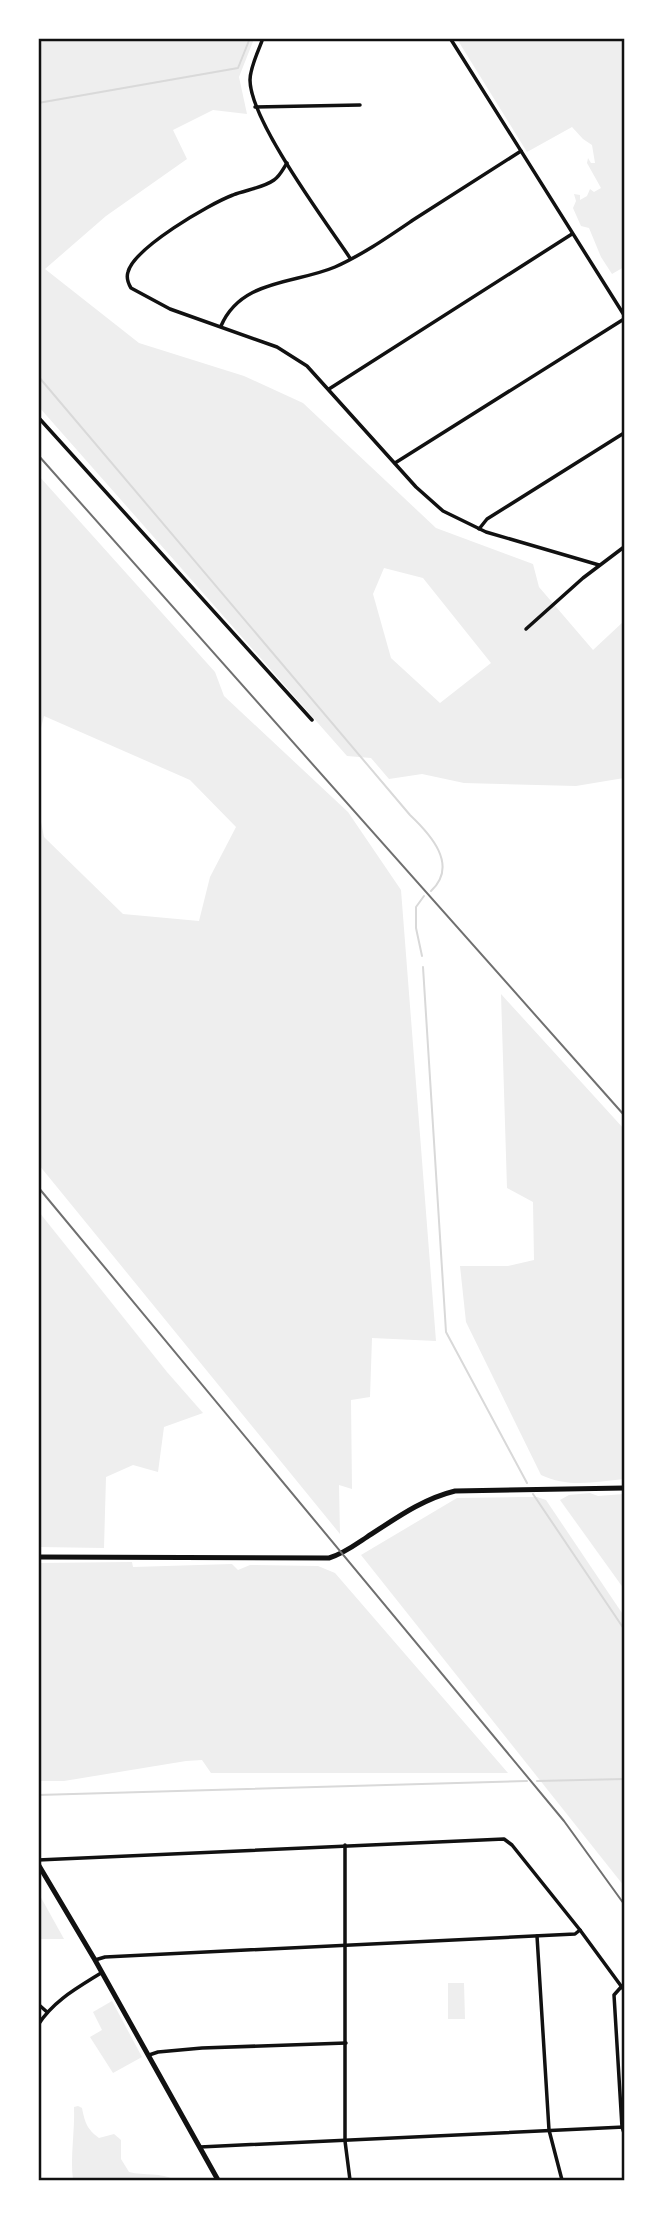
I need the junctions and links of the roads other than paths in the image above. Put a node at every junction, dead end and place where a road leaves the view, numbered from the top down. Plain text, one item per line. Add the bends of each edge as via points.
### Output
1 (263, 38) edge
2 (450, 38) edge
3 (360, 105) dead end
4 (255, 107) junction
5 (521, 151) junction
6 (287, 163) junction
7 (572, 234) junction
8 (350, 258) junction
9 (625, 317) edge
10 (221, 327) junction
11 (329, 389) junction
12 (38, 417) edge
13 (625, 433) edge
14 (395, 463) junction
15 (480, 529) junction
16 (625, 547) edge
17 (599, 565) junction
18 (526, 629) dead end
19 (312, 720) dead end
20 (625, 1488) edge
21 (38, 1556) edge
22 (345, 1844) junction
23 (38, 1862) edge
24 (580, 1930) junction
25 (537, 1936) junction
26 (345, 1944) junction
27 (95, 1960) junction
28 (101, 1973) junction
29 (623, 1988) edge
30 (38, 2004) edge
31 (47, 2012) junction
32 (38, 2025) edge
33 (346, 2043) junction
34 (147, 2056) junction
35 (623, 2127) edge
36 (549, 2130) junction
37 (625, 2133) edge
38 (345, 2141) junction
39 (199, 2147) junction
40 (218, 2180) edge
41 (350, 2180) edge
42 (562, 2180) edge

1 - 4 street via 250,78
2 - 5 street
3 - 4 street
4 - 6 street
5 - 7 street
5 - 8 street
6 - 8 street
6 - 10 street via 273,181 234,194 192,216 128,270 128,283 137,292
7 - 9 street
7 - 11 street
8 - 10 street via 245,296 232,307
9 - 14 street
10 - 11 street via 286,352
11 - 14 street
12 - 19 street
13 - 15 street via 487,519
14 - 15 street via 443,511
15 - 17 street
16 - 17 street
17 - 18 street
20 - 21 street via 455,1491 415,1507 329,1558
22 - 23 street
22 - 24 street via 504,1839
22 - 26 street
23 - 27 street
24 - 25 street
24 - 29 street
25 - 26 street
25 - 36 street
26 - 27 street
26 - 33 street
27 - 28 street
28 - 31 street
28 - 34 street
29 - 35 street via 614,1995
30 - 31 street
31 - 32 street
33 - 34 street via 202,2048
33 - 38 street
34 - 39 street
35 - 36 street
35 - 37 street
36 - 38 street
36 - 42 street
38 - 39 street
38 - 41 street
39 - 40 street

